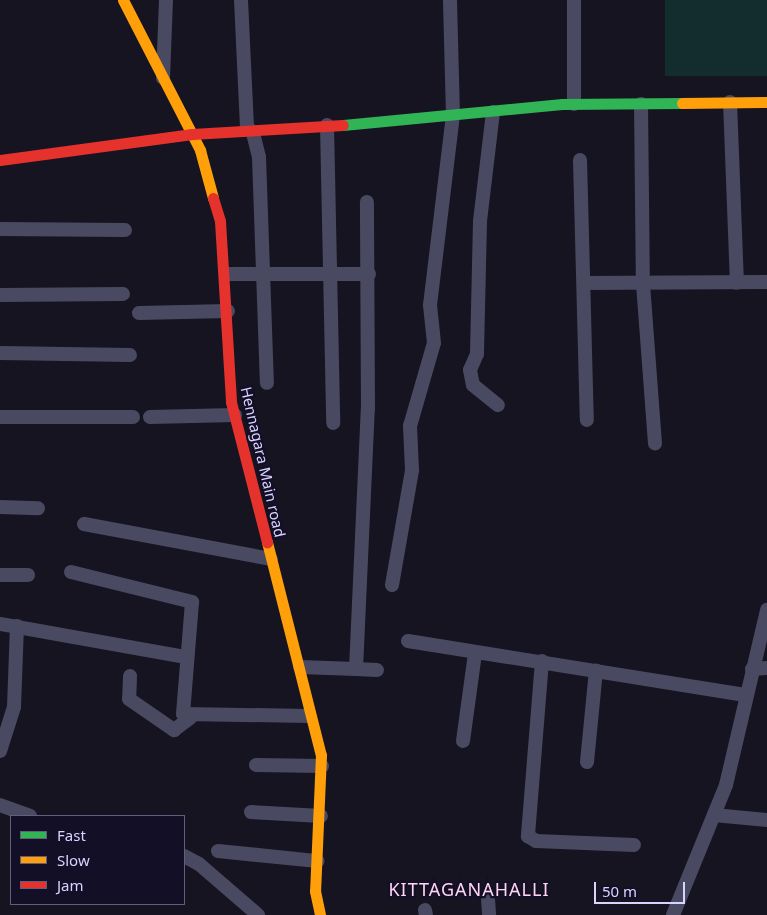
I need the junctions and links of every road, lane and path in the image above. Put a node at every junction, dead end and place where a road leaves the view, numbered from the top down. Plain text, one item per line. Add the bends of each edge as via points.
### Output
1 (124, 0) edge
2 (166, 0) edge
3 (241, 0) edge
4 (450, 0) edge
5 (574, 0) edge
6 (163, 78) junction
7 (730, 102) junction
8 (767, 102) edge
9 (574, 104) junction
10 (641, 104) junction
11 (493, 112) junction
12 (453, 116) junction
13 (327, 125) junction
14 (254, 133) junction
15 (192, 134) junction
16 (0, 160) edge
17 (580, 160) dead end
18 (367, 202) dead end
19 (0, 229) edge
20 (125, 230) dead end
21 (266, 273) junction
22 (330, 273) junction
23 (226, 274) junction
24 (370, 274) junction
25 (767, 282) edge
26 (584, 283) junction
27 (737, 283) junction
28 (643, 284) junction
29 (123, 294) dead end
30 (0, 295) edge
31 (228, 311) junction
32 (139, 313) dead end
33 (0, 353) edge
34 (130, 355) dead end
35 (268, 383) dead end
36 (498, 405) dead end
37 (235, 415) junction
38 (133, 416) dead end
39 (0, 417) edge
40 (150, 417) dead end
41 (587, 420) dead end
42 (334, 424) dead end
43 (655, 444) dead end
44 (0, 507) edge
45 (38, 508) dead end
46 (84, 524) dead end
47 (271, 560) junction
48 (71, 572) dead end
49 (0, 575) edge
50 (28, 575) dead end
51 (392, 585) dead end
52 (767, 610) edge
53 (0, 624) edge
54 (18, 626) junction
55 (408, 641) dead end
56 (475, 653) junction
57 (186, 657) junction
58 (542, 661) junction
59 (300, 667) junction
60 (767, 668) edge
61 (356, 669) junction
62 (752, 669) junction
63 (377, 670) dead end
64 (596, 670) junction
65 (130, 676) dead end
66 (747, 695) junction
67 (309, 716) junction
68 (191, 717) junction
69 (463, 741) dead end
70 (0, 751) edge
71 (587, 762) dead end
72 (256, 765) dead end
73 (322, 766) junction
74 (0, 805) edge
75 (251, 812) dead end
76 (27, 815) edge
77 (714, 815) junction
78 (321, 816) junction
79 (767, 820) edge
80 (634, 845) dead end
81 (218, 851) dead end
82 (185, 857) edge
83 (317, 861) junction
84 (488, 899) dead end
85 (258, 915) edge
86 (320, 915) edge
87 (489, 915) edge
88 (673, 915) edge

1 - 6 street, Hennagara Main road
2 - 6 street
3 - 14 street via 247,127
4 - 12 street
5 - 9 street
6 - 15 street, Hennagara Main road
7 - 8 street
7 - 10 street
7 - 27 street
9 - 10 street
9 - 11 street
10 - 28 street
11 - 12 street
11 - 36 street via 480,220 477,354 470,370 473,385
12 - 13 street
12 - 51 street via 430,305 434,343 410,426 412,470
13 - 14 street
13 - 22 street
14 - 15 street
14 - 21 street via 259,157
15 - 16 street
15 - 23 street, Hennagara Main road via 220,221
17 - 26 street
18 - 24 street
19 - 20 street
21 - 22 street
21 - 23 street
21 - 35 street
22 - 24 street
22 - 42 street
23 - 31 street, Hennagara Main road
24 - 61 street
25 - 27 street
26 - 28 street
26 - 41 street
27 - 28 street
28 - 43 street
29 - 30 street
31 - 32 street
31 - 37 street, Hennagara Main road via 228,362
33 - 34 street
37 - 40 street
37 - 47 street, Hennagara Main road via 257,488
38 - 39 street
44 - 45 street
46 - 47 street
47 - 59 street, Hennagara Main road
48 - 57 street via 188,598 193,607
49 - 50 street
52 - 62 street
53 - 54 street
54 - 57 street
54 - 70 street via 14,707
55 - 56 street
56 - 58 street
56 - 69 street
57 - 68 street via 183,714
58 - 64 street
58 - 80 street via 528,836 536,841
59 - 61 street
59 - 67 street, Hennagara Main road
60 - 62 street
61 - 63 street
62 - 66 street
64 - 66 street
64 - 71 street
65 - 68 street via 129,699 174,730
66 - 77 street via 726,785
67 - 68 street
67 - 73 street, Hennagara Main road
72 - 73 street
73 - 78 street, Hennagara Main road
74 - 76 street
75 - 78 street
77 - 79 street
77 - 88 street
78 - 83 street, Hennagara Main road
81 - 83 street
82 - 85 street via 199,864
83 - 86 street, Hennagara Main road
84 - 87 street

